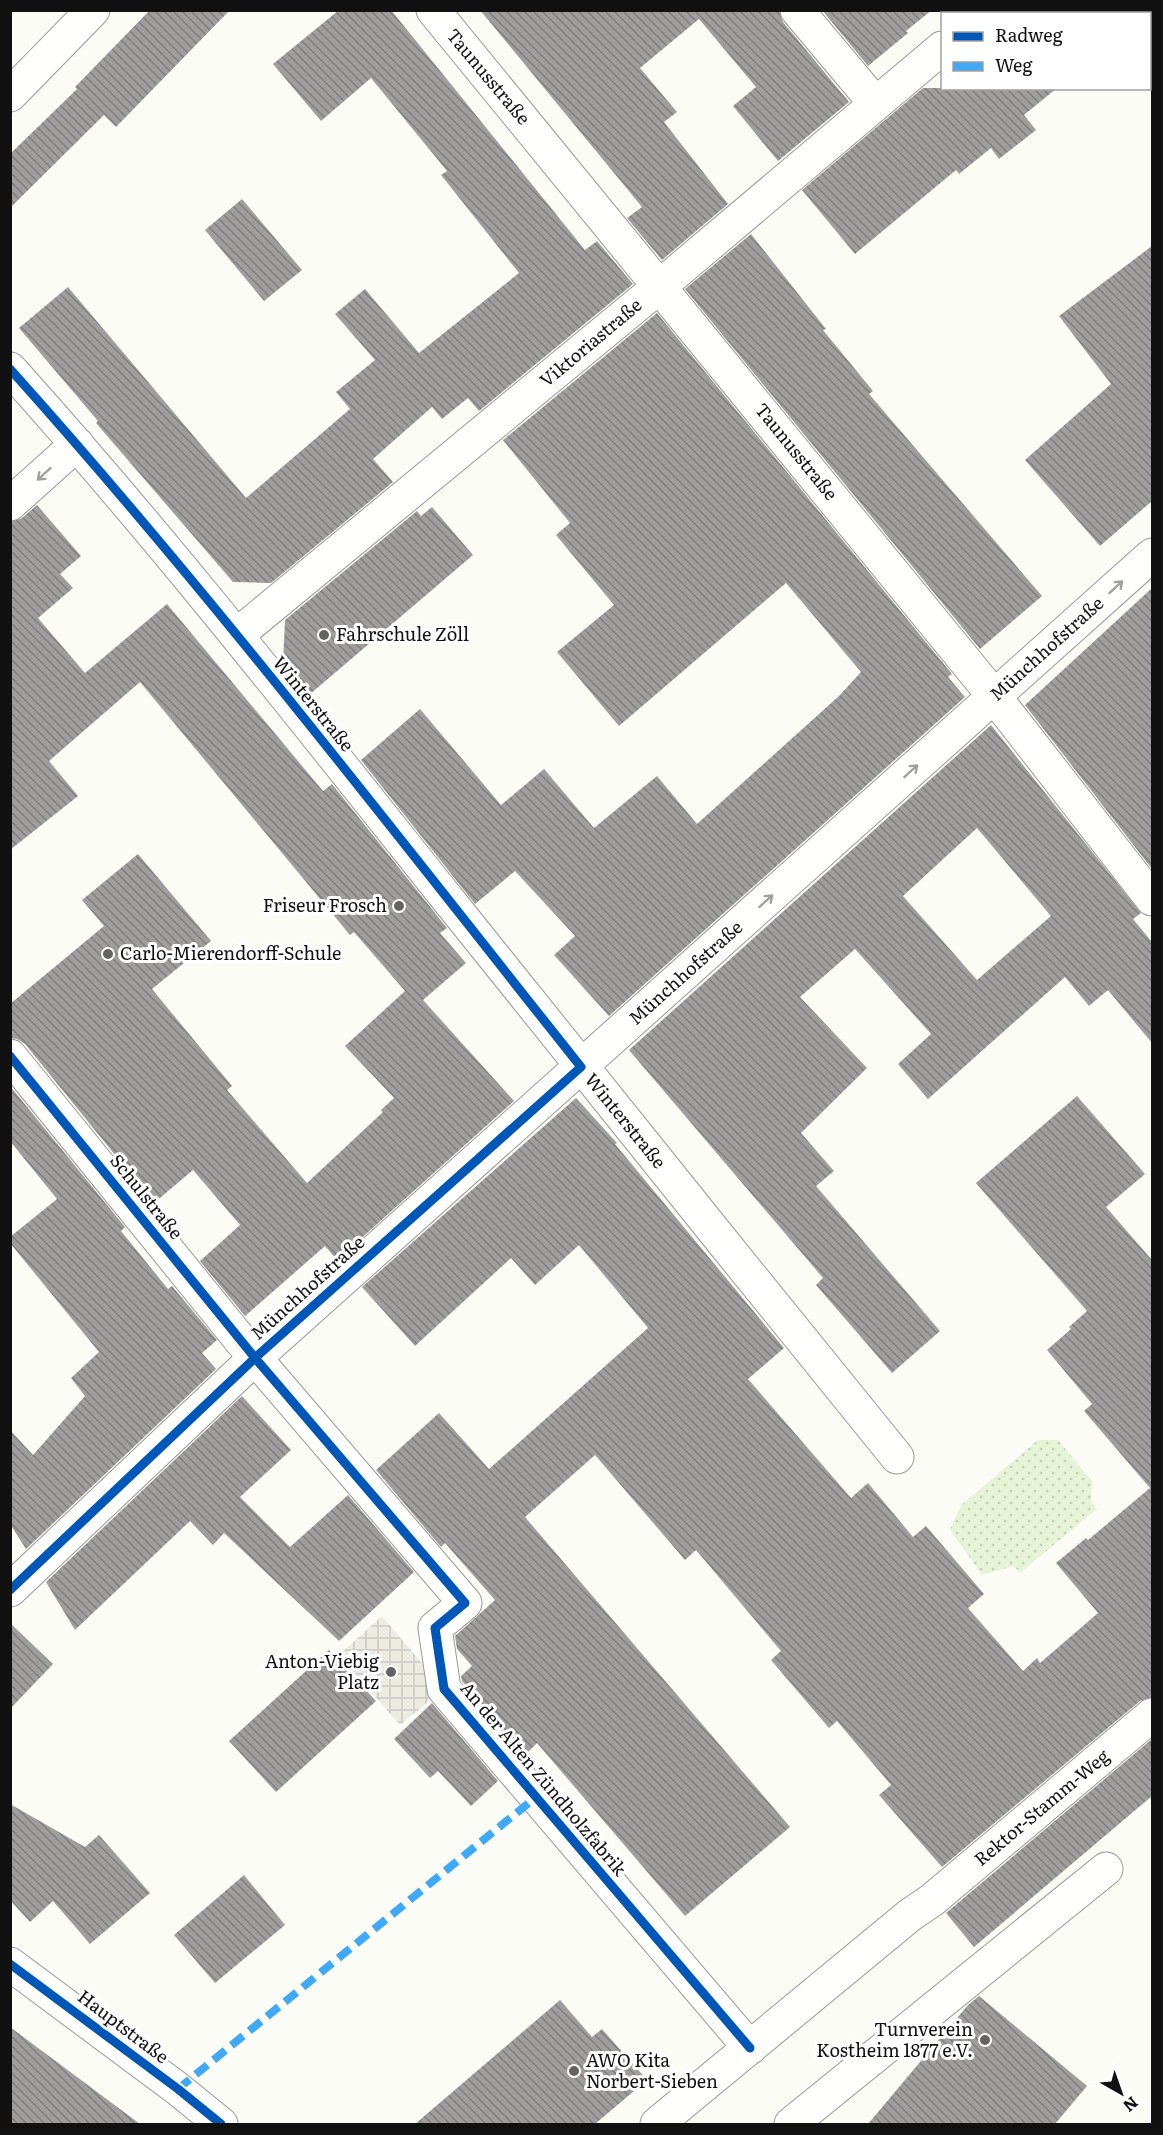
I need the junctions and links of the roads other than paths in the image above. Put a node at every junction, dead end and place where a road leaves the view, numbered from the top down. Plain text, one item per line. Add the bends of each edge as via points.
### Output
1 (93, 10) edge
2 (434, 10) edge
3 (797, 10) edge
4 (941, 49) edge
5 (10, 95) edge
6 (875, 103) junction
7 (660, 286) junction
8 (10, 369) edge
9 (77, 444) junction
10 (10, 504) edge
11 (1152, 555) edge
12 (237, 635) junction
13 (994, 696) junction
14 (1152, 899) edge
15 (10, 1056) edge
16 (581, 1067) junction
17 (255, 1358) junction
18 (897, 1457) dead end
19 (13, 1581) edge
20 (1152, 1715) edge
21 (1106, 1869) dead end
22 (10, 1964) edge
23 (739, 2057) junction
24 (214, 2122) edge
25 (657, 2124) edge
26 (791, 2124) edge

1 - 5 street
2 - 7 street, Taunusstraße
3 - 6 street
4 - 6 street, Viktoriastraße
6 - 7 street, Viktoriastraße
7 - 12 street, Viktoriastraße
7 - 13 street, Taunusstraße
8 - 9 street, Winterstraße
9 -> 10 street
9 - 12 street, Winterstraße
13 -> 11 street, Münchhofstraße
12 - 16 street, Winterstraße
13 - 14 street, Taunusstraße
16 -> 13 street, Münchhofstraße
15 - 17 street, Schulstraße
16 - 17 street, Münchhofstraße
16 - 18 street, Winterstraße
17 - 19 street, Münchhofstraße
17 - 23 street, An der Alten Zündholzfabrik via 465,1603 435,1628 444,1689
20 - 23 street, Rektor-Stamm-Weg
21 - 26 street
22 - 24 street, Hauptstraße via 169,2082
23 - 25 street

